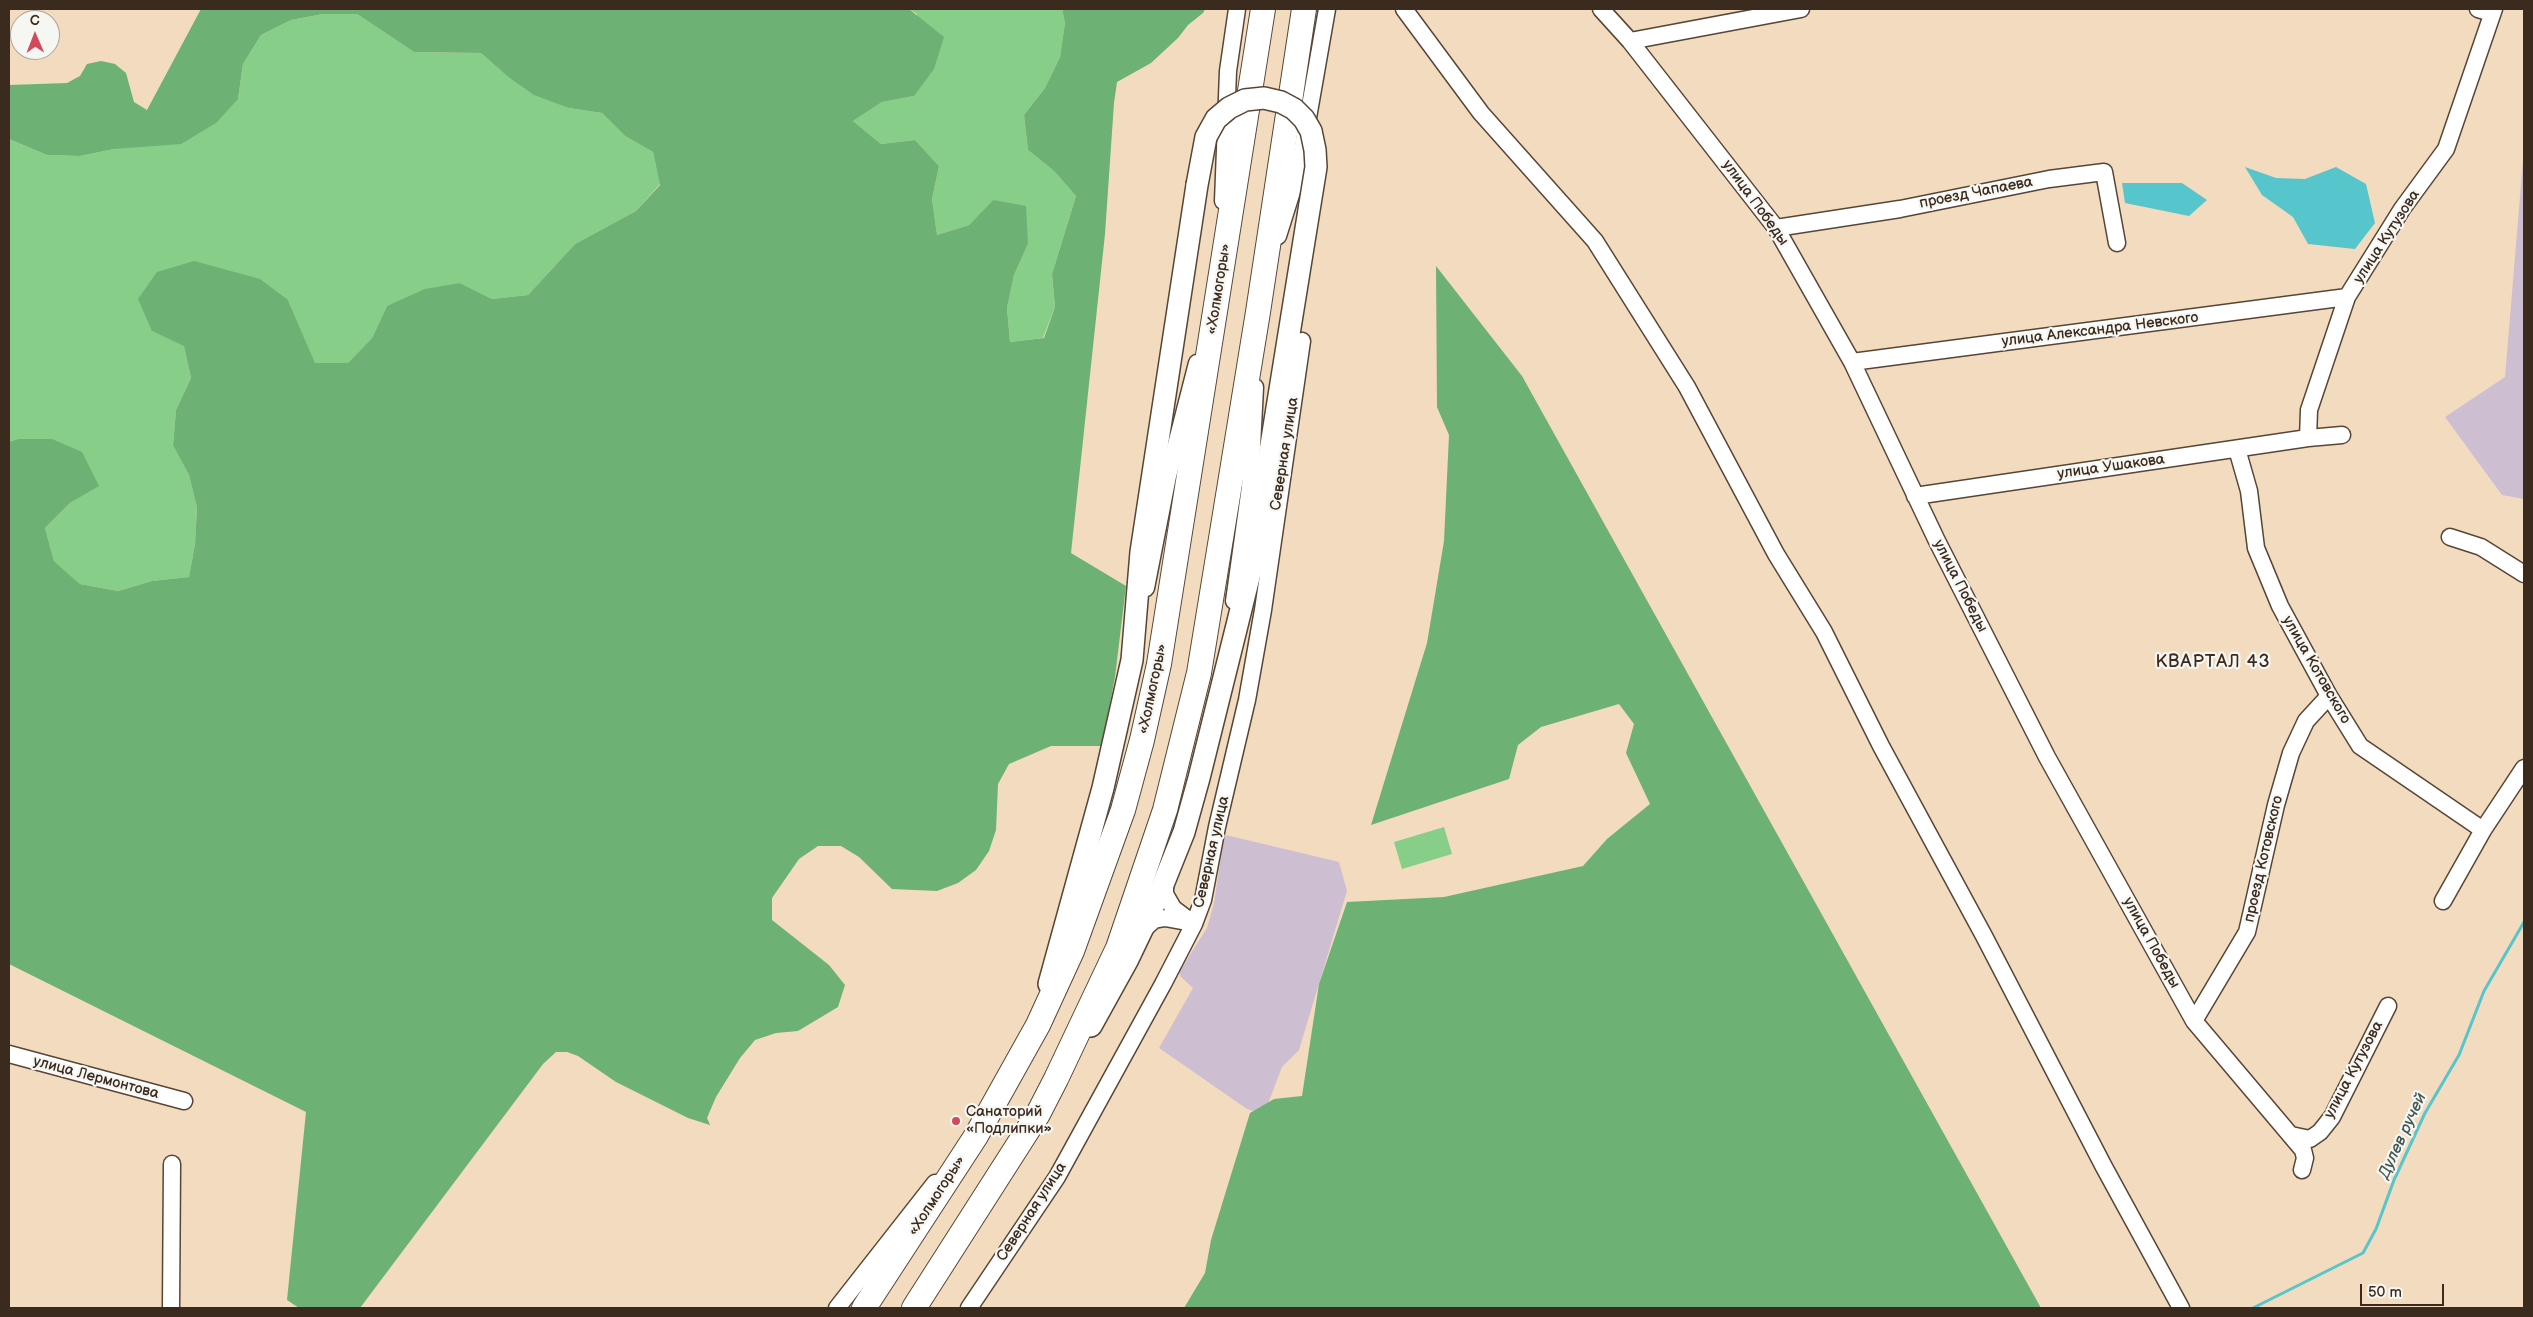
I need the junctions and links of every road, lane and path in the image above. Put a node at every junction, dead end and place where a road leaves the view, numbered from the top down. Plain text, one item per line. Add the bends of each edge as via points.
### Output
1 (1237, 9) edge
2 (1263, 9) edge
3 (1304, 9) edge
4 (1327, 9) edge
5 (1404, 9) edge
6 (1601, 9) edge
7 (1801, 9) edge
8 (2488, 10) edge
9 (1630, 41) junction
10 (1776, 228) junction
11 (2117, 243) dead end
12 (1221, 276) junction
13 (1262, 289) junction
14 (2347, 297) junction
15 (1216, 304) junction
16 (1258, 312) junction
17 (1302, 341) dead end
18 (1852, 362) junction
19 (2342, 435) dead end
20 (2308, 438) junction
21 (2237, 449) junction
22 (1915, 496) junction
23 (2450, 538) dead end
24 (2524, 574) edge
25 (1132, 660) junction
26 (1226, 666) junction
27 (2329, 696) junction
28 (2524, 768) edge
29 (2484, 830) junction
30 (1165, 878) junction
31 (2443, 901) dead end
32 (1194, 924) junction
33 (1144, 929) junction
34 (2388, 1006) dead end
35 (2194, 1021) junction
36 (1038, 1025) junction
37 (9, 1054) edge
38 (1056, 1079) junction
39 (184, 1101) dead end
40 (2291, 1135) junction
41 (976, 1136) junction
42 (172, 1164) dead end
43 (2302, 1170) dead end
44 (171, 1308) edge
45 (837, 1308) edge
46 (864, 1308) edge
47 (914, 1308) edge
48 (969, 1308) edge
49 (2181, 1308) edge

1 - 12 street via 1228,71
2 - 12 highway, «Холмогоры»
3 - 13 highway
4 - 13 street via 1299,169
5 - 49 street via 1481,113 1595,241 1687,388 1776,554 1824,632 1881,746
6 - 9 street, улица Победы
7 - 9 street
8 - 14 street, улица Кутузова via 2446,149 2402,209
9 - 10 street, улица Победы
10 - 11 street, проезд Чапаева via 2104,172
10 - 18 street, улица Победы
12 - 15 highway, «Холмогоры»
13 - 16 highway
14 - 18 street, улица Александра Невского
14 - 20 street, улица Кутузова via 2309,410
15 - 25 street via 1194,371 1168,476
15 - 36 highway, «Холмогоры» via 1170,599 1142,740 1110,850 1072,952
16 - 26 street via 1250,487
16 - 38 highway via 1200,664 1179,758 1147,870 1118,948
17 - 32 street, Северная улица via 1247,700 1217,827 1204,900
18 - 22 street, улица Победы
19 - 20 street
20 - 21 street, улица Ушакова
21 - 22 street, улица Ушакова
21 - 27 street, улица Котовского via 2249,491 2256,548 2280,606
22 - 35 street, улица Победы via 2047,757
23 - 24 street via 2481,547
25 - 26 main road, bridge via 1141,552 1206,137 1216,120 1229,108 1245,100 1264,98 1281,102 1304,118 1311,132 1316,167 1251,569
25 - 36 main road via 1103,788
26 - 30 main road via 1184,832
27 - 29 street, улица Котовского via 2360,746
27 - 35 street, проезд Котовского via 2306,721 2291,753 2248,932
28 - 29 street
29 - 31 street
30 - 32 street via 1165,894 1173,908
30 - 33 main road
32 - 33 street via 1165,918 1154,920
32 - 48 street, Северная улица via 1057,1177
33 - 38 main road via 1100,1012
34 - 40 street, улица Кутузова via 2332,1117 2310,1139
35 - 40 street, улица Победы
36 - 41 highway, «Холмогоры»
37 - 39 street, улица Лермонтова
38 - 47 highway via 1038,1114
40 - 43 street, улица Победы via 2303,1150
41 - 45 street via 917,1203
41 - 46 highway, «Холмогоры»
42 - 44 street

